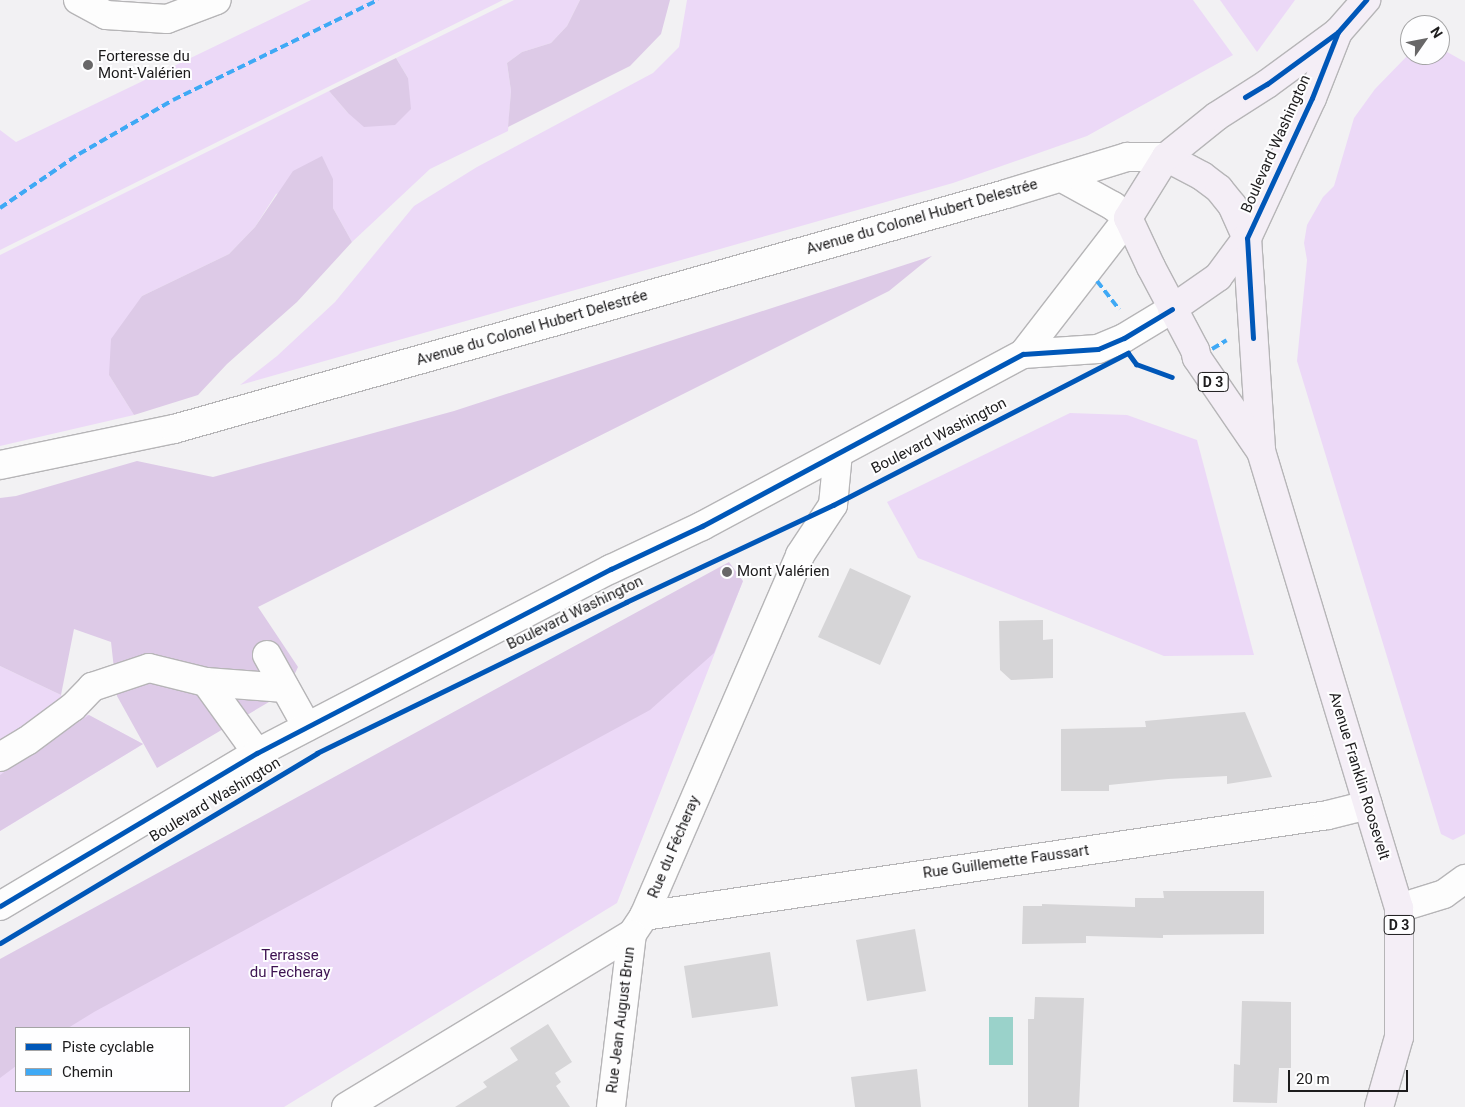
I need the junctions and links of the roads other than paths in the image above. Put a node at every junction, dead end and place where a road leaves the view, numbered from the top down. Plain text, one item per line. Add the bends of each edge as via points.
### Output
1 (78, 0) edge
2 (217, 0) edge
3 (1366, 0) edge
4 (1338, 32) junction
5 (1166, 157) junction
6 (1062, 178) junction
7 (1128, 218) junction
8 (1247, 238) junction
9 (1172, 309) junction
10 (1023, 354) junction
11 (1261, 452) junction
12 (838, 453) junction
13 (0, 465) edge
14 (267, 655) dead end
15 (206, 682) junction
16 (285, 688) junction
17 (307, 727) junction
18 (257, 753) junction
19 (0, 757) edge
20 (1368, 805) junction
21 (1465, 879) edge
22 (0, 906) edge
23 (1399, 908) junction
24 (638, 925) junction
25 (346, 1107) edge
26 (611, 1107) edge
27 (1379, 1107) edge

1 - 2 street via 106,15 167,19
3 - 4 main road, Boulevard Washington / D 3
4 - 5 main road, Boulevard Washington / D 3 via 1217,116
4 - 8 main road, Boulevard Washington / D 3 via 1312,98
5 - 6 street, Avenue du Colonel Hubert Delestrée via 1127,156
5 - 7 main road, Boulevard Washington
5 - 8 main road via 1219,189 1232,205
6 - 7 street via 1114,206
6 - 13 street, Avenue du Colonel Hubert Delestrée via 174,429
7 - 9 main road, Avenue Franklin Roosevelt
7 - 10 street, Boulevard Washington
8 - 9 main road, Boulevard Washington via 1218,277
8 - 11 main road, Avenue Franklin Roosevelt / D 3
9 - 10 street, Boulevard Washington via 1124,338 1098,349
9 - 11 main road, Avenue Franklin Roosevelt / D 3 via 1197,358
10 - 12 street, Boulevard Washington
11 - 20 main road, Avenue Franklin Roosevelt / D 3
12 - 17 street, Boulevard Washington via 702,526 611,569
12 - 24 street, Rue du Fécheray via 833,505 800,555
14 - 16 street
15 - 16 street
15 - 18 street
15 - 19 street via 149,668 92,687 27,741
16 - 17 street
17 - 18 street, Boulevard Washington
18 - 22 street, Boulevard Washington
20 - 23 main road, Avenue Franklin Roosevelt / D 3
20 - 24 street, Rue Guillemette Faussart via 1318,816
21 - 23 street via 1444,894
23 - 27 main road, Avenue Franklin Roosevelt / D 3 via 1399,1037
24 - 25 street
24 - 26 street, Rue Jean August Brun

